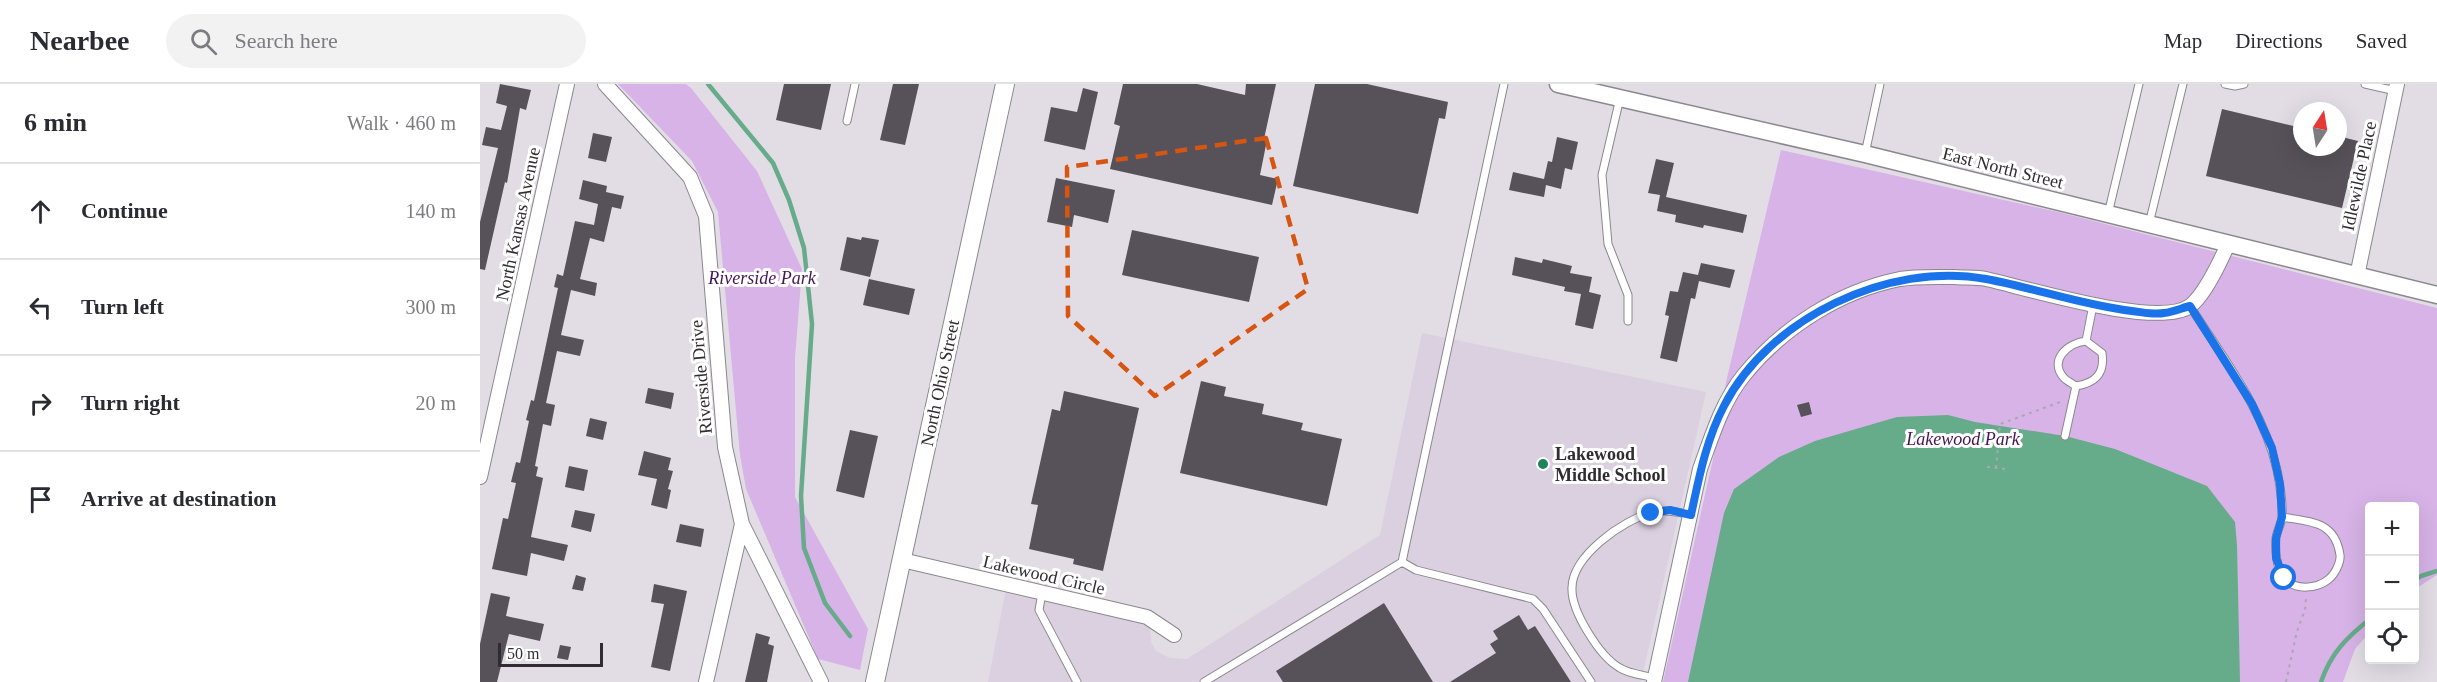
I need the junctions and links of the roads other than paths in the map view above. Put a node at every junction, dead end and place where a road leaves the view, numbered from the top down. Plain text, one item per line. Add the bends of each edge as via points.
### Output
1 (567, 84) edge
2 (605, 84) edge
3 (855, 84) edge
4 (1005, 84) edge
5 (1504, 84) edge
6 (1558, 84) edge
7 (1880, 84) edge
8 (2139, 84) edge
9 (2183, 84) edge
10 (2225, 84) edge
11 (2244, 84) edge
12 (2365, 84) edge
13 (2397, 87) edge
14 (1620, 98) junction
15 (846, 121) dead end
16 (1865, 154) junction
17 (2108, 214) junction
18 (2149, 224) junction
19 (2228, 244) junction
20 (2357, 276) junction
21 (2437, 295) edge
22 (2093, 304) junction
23 (2190, 306) junction
24 (1628, 321) dead end
25 (2086, 341) junction
26 (2076, 386) junction
27 (2064, 436) dead end
28 (480, 477) edge
29 (1691, 515) junction
30 (2282, 517) junction
31 (742, 524) junction
32 (902, 560) junction
33 (1402, 562) junction
34 (1042, 593) junction
35 (1174, 635) dead end
36 (1654, 680) edge
37 (706, 682) edge
38 (821, 682) edge
39 (875, 682) edge
40 (1077, 682) edge
41 (1204, 682) edge
42 (1591, 682) edge

1 - 28 street, North Kansas Avenue
2 - 31 street, Riverside Drive via 690,177 706,216 725,447
3 - 15 lane
4 - 32 main road, North Ohio Street
5 - 33 lane
6 - 14 street, East North Street
7 - 16 lane
8 - 17 lane
9 - 18 lane
10 - 11 lane
12 - 13 lane
13 - 20 street, Idlewilde Place
14 - 16 street, East North Street
14 - 24 lane via 1602,175 1608,244 1628,295
16 - 17 street, East North Street
17 - 18 street, East North Street
18 - 19 street, East North Street
19 - 20 street, East North Street
19 - 23 street via 2212,278
20 - 21 street, East North Street
22 - 23 street via 2162,314
22 - 25 lane
22 - 29 street via 1983,279 1944,277 1901,279 1847,297 1788,331 1743,375 1711,437
23 - 30 lane via 2252,404 2272,448
25 - 26 lane via 2067,347 2060,356 2064,377
25 - 26 lane via 2102,353 2104,366 2098,378
26 - 27 lane
29 - 36 street
29 - 36 lane via 1670,510 1624,524 1596,544 1581,562 1571,587 1577,612 1605,657 1621,669
30 - 30 lane via 2276,558 2284,578 2307,587 2316,587 2331,578 2340,560 2338,541 2329,529
31 - 37 street
31 - 38 street, Riverside Drive
32 - 34 street, Lakewood Circle
32 - 39 main road, North Ohio Street
33 - 41 lane
33 - 42 lane via 1416,570 1533,599
34 - 35 street, Lakewood Circle via 1147,617
34 - 40 lane via 1039,610

